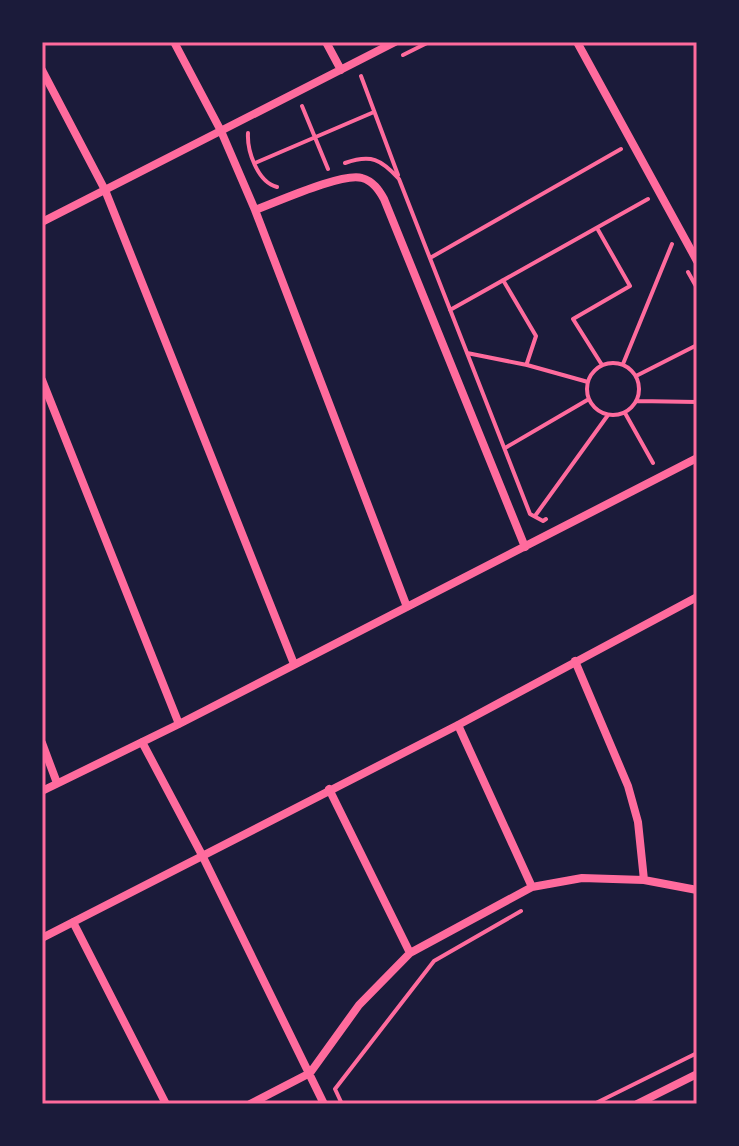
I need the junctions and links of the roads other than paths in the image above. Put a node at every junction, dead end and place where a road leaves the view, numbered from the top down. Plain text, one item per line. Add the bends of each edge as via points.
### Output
1 (174, 42) edge
2 (326, 42) edge
3 (395, 42) edge
4 (577, 42) edge
5 (42, 70) edge
6 (341, 70) junction
7 (221, 131) junction
8 (105, 190) junction
9 (255, 210) junction
10 (42, 222) edge
11 (697, 261) edge
12 (42, 380) edge
13 (697, 458) edge
14 (525, 547) junction
15 (697, 597) edge
16 (407, 607) junction
17 (575, 661) junction
18 (294, 664) junction
19 (179, 724) junction
20 (458, 725) junction
21 (142, 742) junction
22 (42, 743) edge
23 (57, 783) junction
24 (329, 789) junction
25 (42, 791) edge
26 (202, 855) junction
27 (644, 880) junction
28 (532, 887) junction
29 (697, 890) edge
30 (73, 922) junction
31 (42, 938) edge
32 (410, 953) junction
33 (310, 1073) junction
34 (697, 1074) edge
35 (166, 1104) edge
36 (250, 1104) edge
37 (324, 1104) edge
38 (637, 1104) edge

1 - 7 street
2 - 6 street
3 - 6 street
4 - 11 street
5 - 8 street
6 - 7 street
7 - 8 street
7 - 9 street
8 - 10 street
8 - 18 street
9 - 14 street via 345,177 375,185
9 - 16 street
12 - 19 street
13 - 14 street
14 - 16 street
15 - 17 street
16 - 18 street
17 - 20 street
17 - 27 street via 628,786
18 - 19 street
19 - 21 street
20 - 24 street
20 - 28 street
21 - 23 street
21 - 26 street
22 - 23 street
23 - 25 street
24 - 26 street
24 - 32 street
26 - 30 street
26 - 33 street
27 - 28 street via 582,878
27 - 29 street
28 - 32 street
30 - 31 street
30 - 35 street
32 - 33 street via 359,1005
33 - 36 street
33 - 37 street
34 - 38 street

